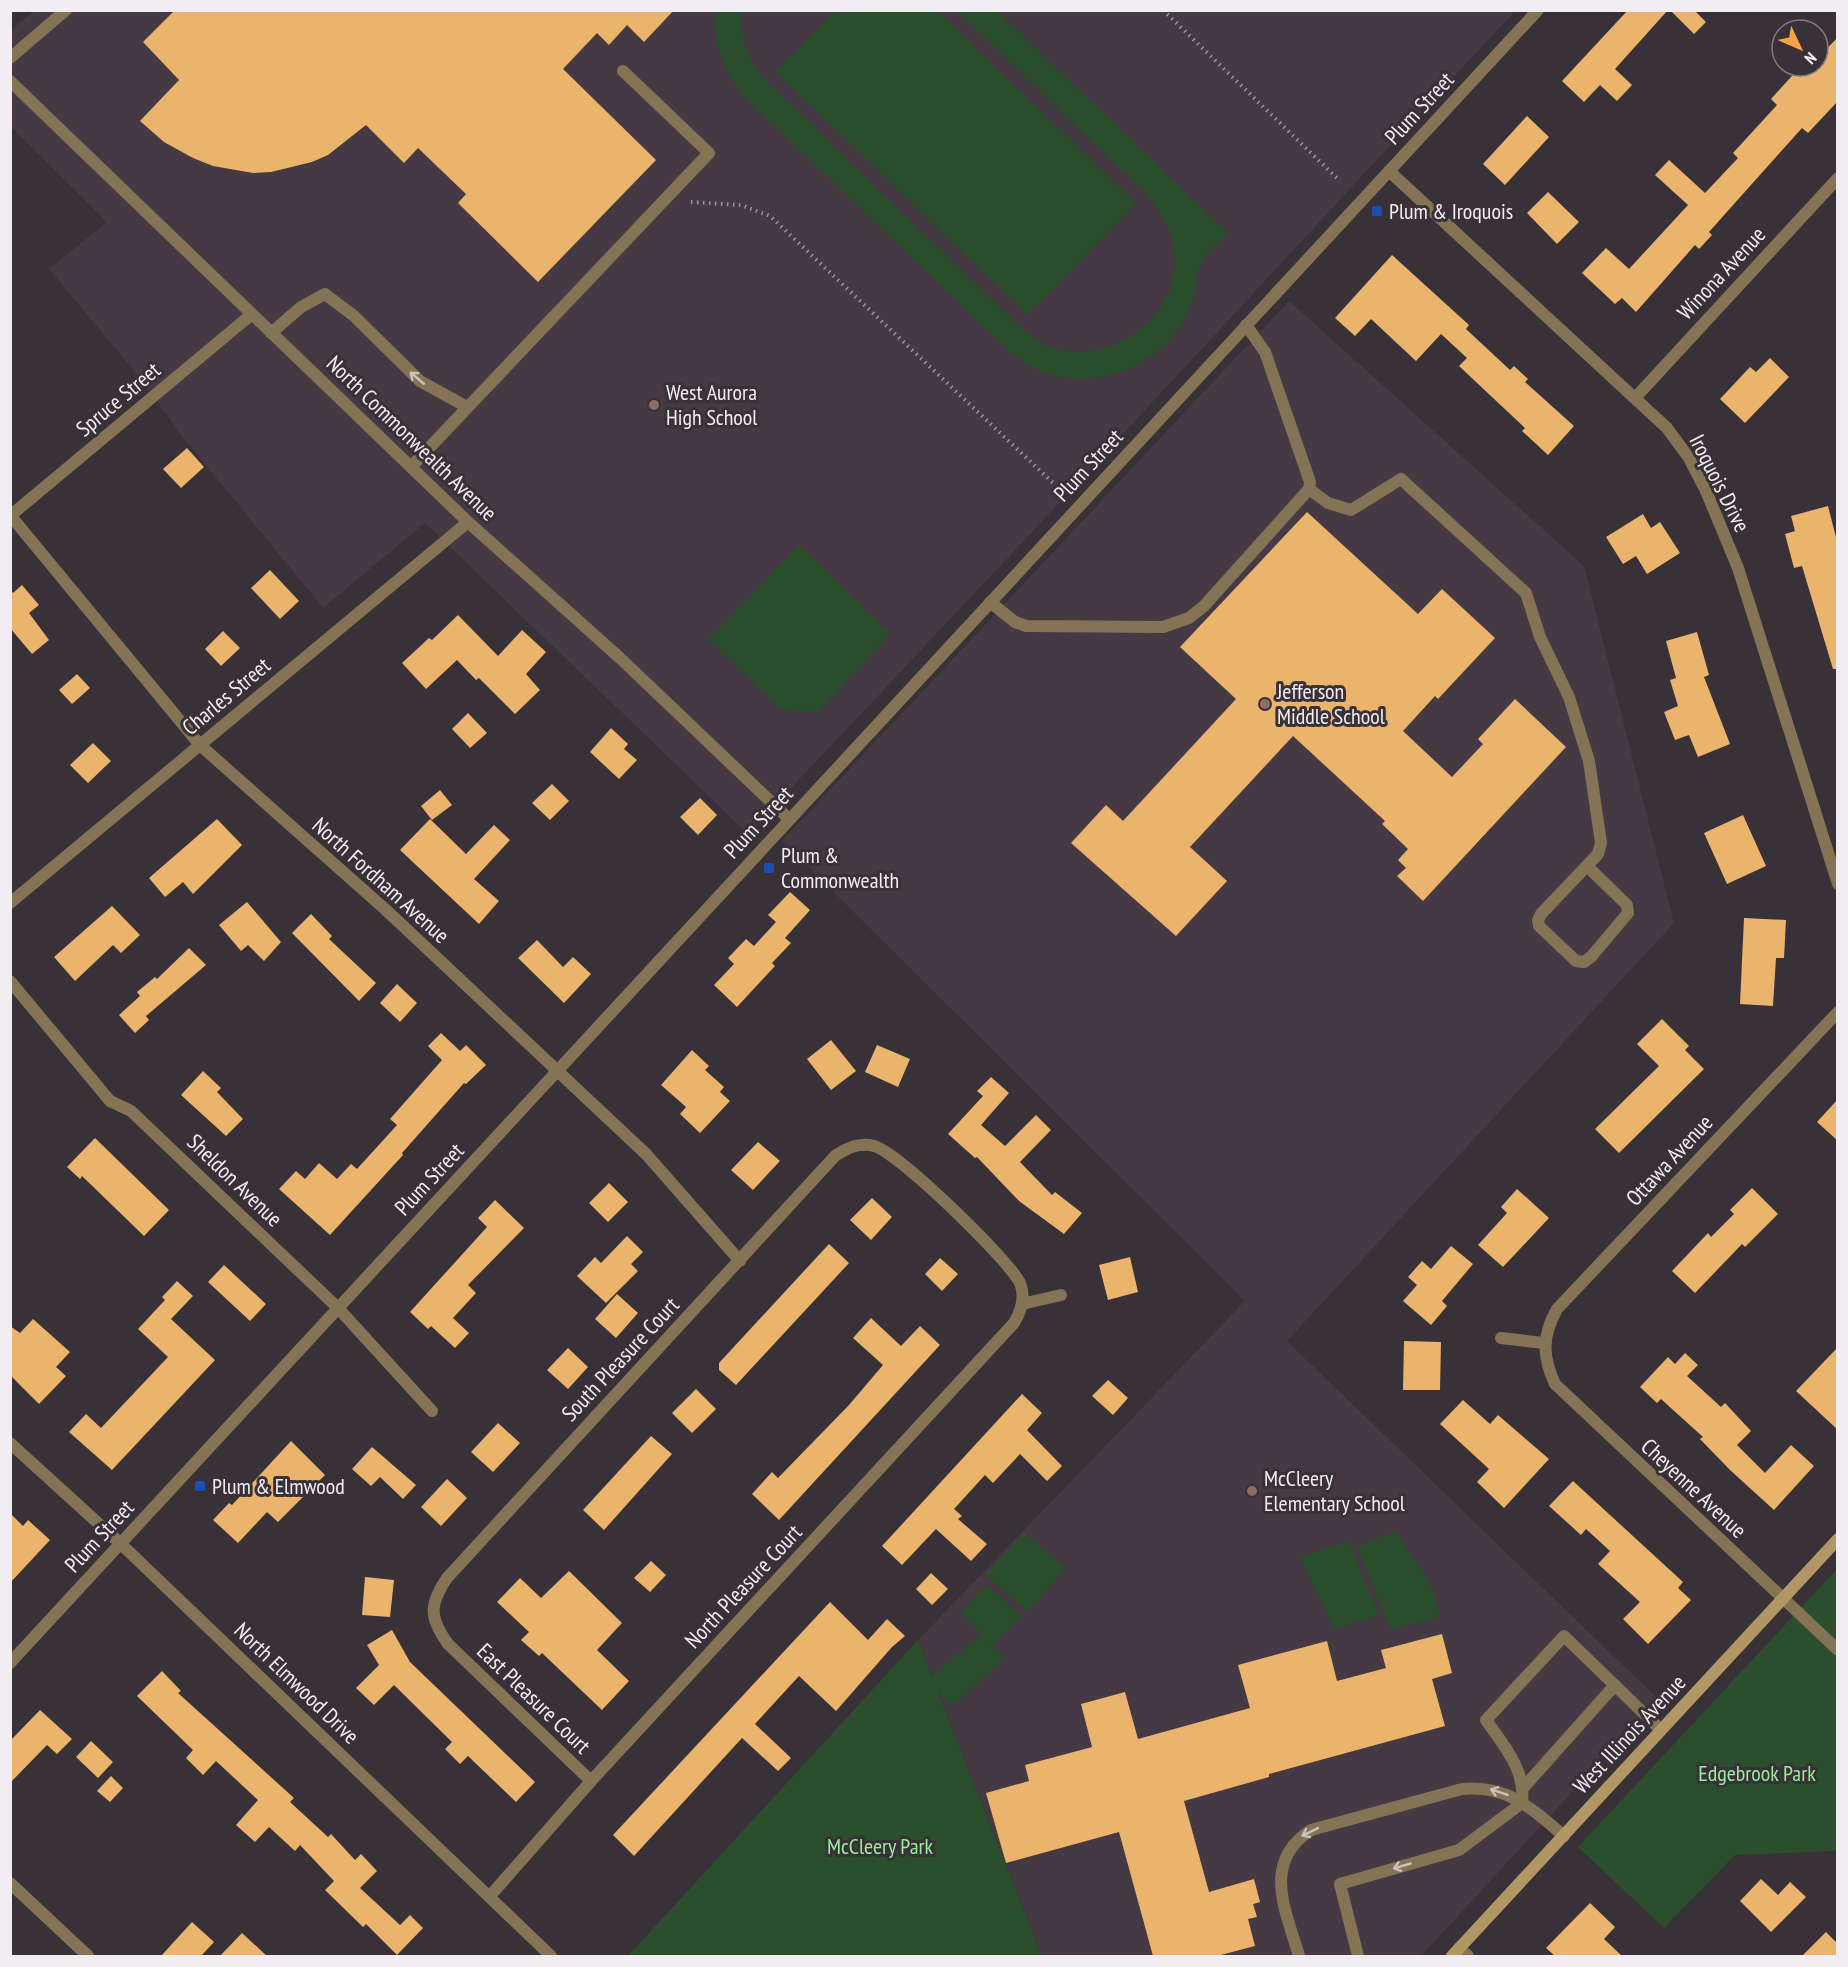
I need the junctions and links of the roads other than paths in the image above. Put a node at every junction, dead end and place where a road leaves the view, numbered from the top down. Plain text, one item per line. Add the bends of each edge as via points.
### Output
1 (66, 10) edge
2 (1538, 10) edge
3 (10, 58) edge
4 (623, 72) dead end
5 (10, 81) edge
6 (1389, 171) junction
7 (1838, 178) edge
8 (252, 314) junction
9 (1246, 325) junction
10 (271, 333) junction
11 (1635, 398) junction
12 (468, 407) junction
13 (411, 467) junction
14 (1309, 489) junction
15 (11, 516) edge
16 (468, 522) junction
17 (990, 602) junction
18 (200, 745) junction
19 (789, 819) junction
20 (1587, 866) junction
21 (1838, 884) edge
22 (10, 903) edge
23 (10, 981) edge
24 (1838, 1012) edge
25 (557, 1071) junction
26 (740, 1261) junction
27 (1061, 1295) dead end
28 (1022, 1304) junction
29 (338, 1308) junction
30 (1501, 1338) dead end
31 (1544, 1343) junction
32 (432, 1411) dead end
33 (10, 1443) edge
34 (1838, 1539) edge
35 (121, 1544) junction
36 (1782, 1599) junction
37 (447, 1644) joint
38 (1838, 1650) edge
39 (10, 1663) edge
40 (1615, 1685) junction
41 (1661, 1730) junction
42 (591, 1781) junction
43 (1524, 1787) junction
44 (1522, 1803) junction
45 (1564, 1836) junction
46 (10, 1883) edge
47 (490, 1896) junction
48 (1460, 1954) edge
49 (88, 1956) edge
50 (551, 1956) edge
51 (1299, 1956) edge
52 (1358, 1956) edge

1 - 3 street
2 - 6 street, Plum Street
4 - 12 street via 709,153
5 - 8 street, North Commonwealth Avenue
6 - 9 street, Plum Street
6 - 11 street, Iroquois Drive
7 - 11 street, Winona Avenue
8 - 10 street, North Commonwealth Avenue
8 - 15 street, Spruce Street
9 - 14 street via 1265,352 1310,482
9 - 17 street, Plum Street
12 -> 10 street via 420,381 354,316 325,294 301,307
10 - 13 street, North Commonwealth Avenue
11 - 21 street, Iroquois Drive via 1667,428 1689,458 1722,526
12 - 13 street
13 - 16 street, North Commonwealth Avenue
14 - 17 street via 1189,618 1163,627 1026,626
14 - 20 street via 1328,503 1351,510 1401,479 1526,593 1540,637 1569,697 1589,761 1601,843 1598,854
15 - 18 street, North Fordham Avenue
16 - 18 street, Charles Street
16 - 19 street, North Commonwealth Avenue via 620,658
17 - 19 street, Plum Street
18 - 22 street, Charles Street
18 - 25 street, North Fordham Avenue via 386,910
19 - 25 street, Plum Street
20 - 20 street via 1538,920 1539,927 1576,961 1584,962 1628,913 1627,905
23 - 29 street, Sheldon Avenue via 110,1101 131,1111
24 - 31 street, Ottawa Avenue via 1557,1309 1548,1324
25 - 26 street, North Fordham Avenue via 646,1154
25 - 29 street, Plum Street
26 - 28 street, South Pleasure Court via 835,1156 866,1144 888,1153 1004,1259 1021,1286
26 - 37 street, South Pleasure Court via 447,1578 436,1594 432,1612 436,1628
27 - 28 street
28 - 42 street, North Pleasure Court via 1014,1323
29 - 32 street, Sheldon Avenue
29 - 35 street, Plum Street
30 - 31 street
31 - 36 street, Cheyenne Avenue via 1546,1364 1555,1384
33 - 35 street, North Elmwood Drive
34 - 36 main road, West Illinois Avenue
35 - 39 street, Plum Street
35 - 47 street, North Elmwood Drive
36 - 38 street, Cheyenne Avenue
36 - 41 main road, West Illinois Avenue
37 - 42 street, East Pleasure Court
40 - 41 street
40 - 43 street
40 - 43 street via 1564,1636 1486,1720 1518,1767
41 - 45 main road, West Illinois Avenue
42 - 47 street, North Pleasure Court
43 - 44 street
44 - 45 street
44 -> 51 street via 1494,1789 1462,1789 1330,1824 1301,1837 1287,1853 1280,1875
44 -> 52 street via 1459,1850 1340,1884
45 - 48 main road, West Illinois Avenue
46 - 49 street
47 - 50 street, North Elmwood Drive

